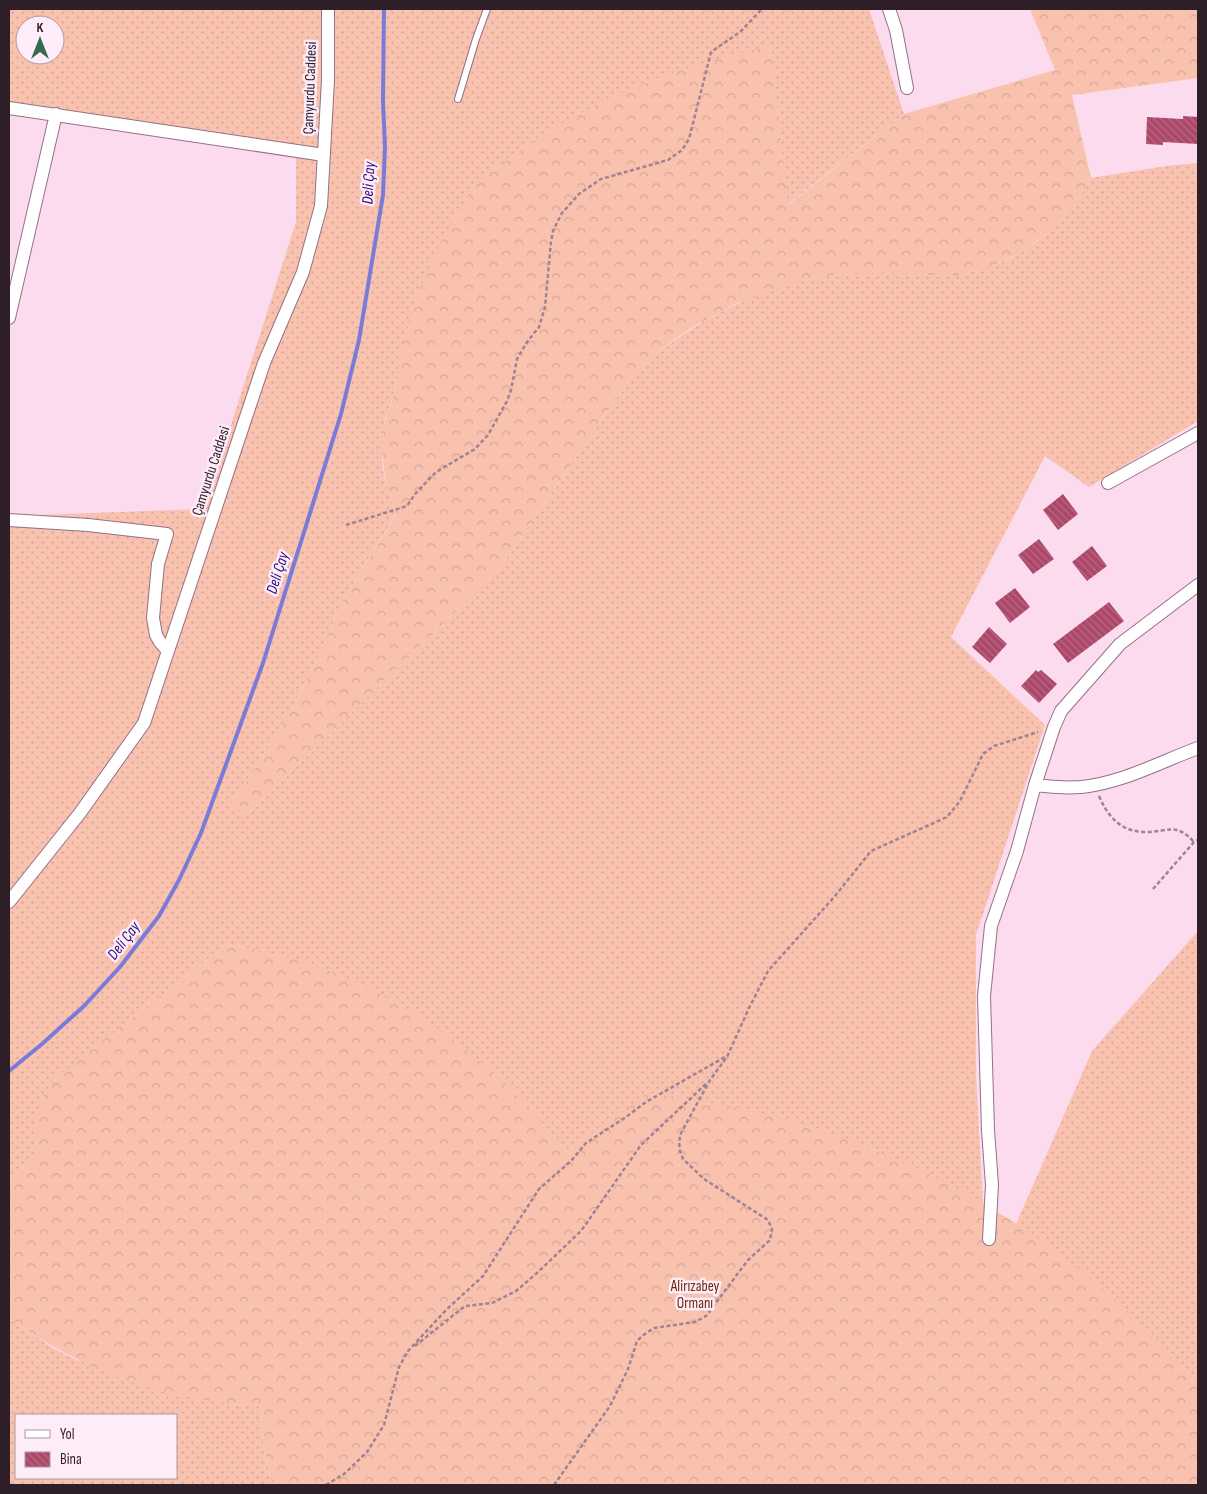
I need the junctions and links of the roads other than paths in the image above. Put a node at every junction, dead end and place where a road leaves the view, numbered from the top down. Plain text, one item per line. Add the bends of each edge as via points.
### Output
1 (328, 9) edge
2 (488, 9) edge
3 (889, 9) edge
4 (907, 88) dead end
5 (458, 99) dead end
6 (9, 108) edge
7 (56, 114) junction
8 (324, 155) junction
9 (9, 318) edge
10 (1198, 433) edge
11 (1108, 483) dead end
12 (9, 520) edge
13 (1198, 585) edge
14 (168, 650) junction
15 (1198, 748) edge
16 (1035, 785) junction
17 (9, 902) edge
18 (989, 1240) dead end

1 - 8 street, Çamyurdu Caddesi
2 - 5 lane
3 - 4 street
6 - 7 street
7 - 8 street
7 - 9 street
8 - 14 street, Çamyurdu Caddesi via 321,206 303,272 264,363
10 - 11 street
12 - 14 street via 167,534 158,564 153,618 156,635
13 - 16 street via 1120,644 1061,711
14 - 17 street, Çamyurdu Caddesi via 144,723 80,813
15 - 16 street via 1133,774 1094,785 1064,788
16 - 18 street via 991,926 984,996 992,1185

